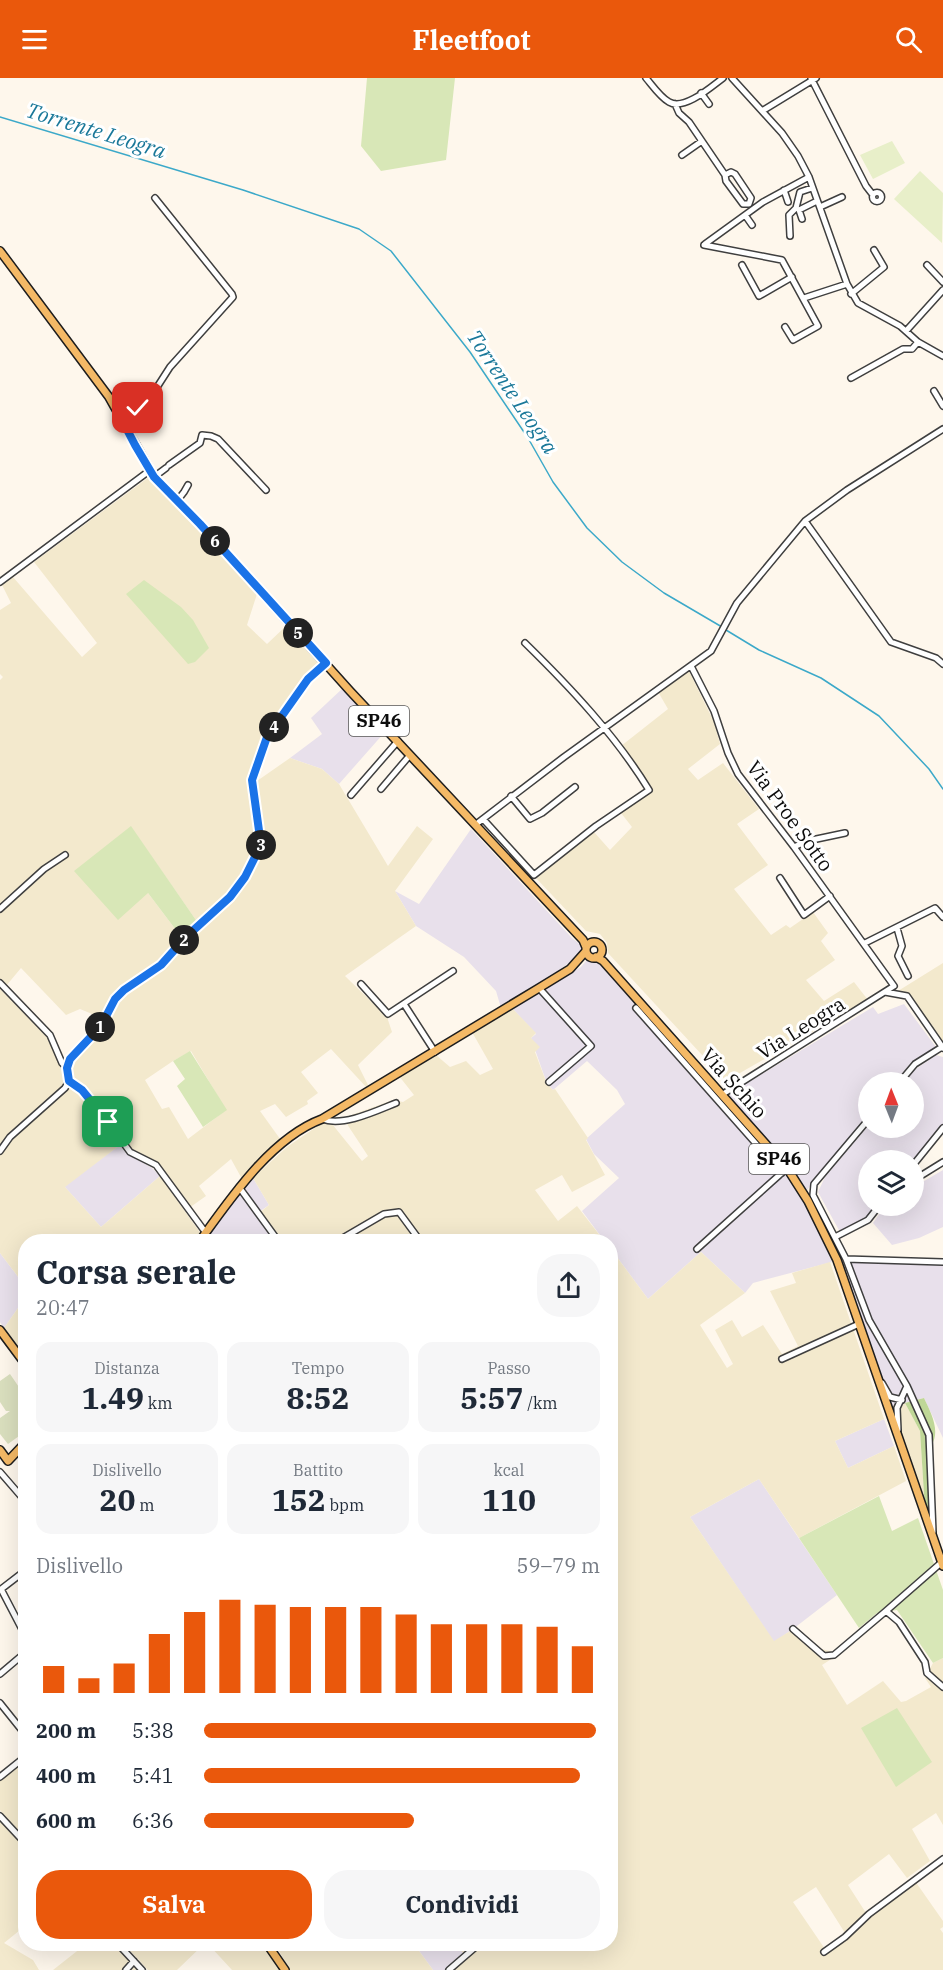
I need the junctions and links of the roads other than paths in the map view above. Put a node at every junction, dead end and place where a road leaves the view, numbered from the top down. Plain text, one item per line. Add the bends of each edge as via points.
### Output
1 (646, 78) edge
2 (723, 78) edge
3 (732, 78) edge
4 (813, 79) edge
5 (701, 93) junction
6 (675, 104) junction
7 (709, 104) dead end
8 (762, 111) junction
9 (702, 141) junction
10 (682, 154) dead end
11 (725, 175) junction
12 (809, 177) junction
13 (812, 188) junction
14 (784, 190) junction
15 (873, 195) dead end
16 (842, 196) dead end
17 (156, 198) dead end
18 (817, 201) junction
19 (788, 202) dead end
20 (749, 204) junction
21 (820, 207) junction
22 (746, 214) junction
23 (802, 219) dead end
24 (752, 225) dead end
25 (789, 236) dead end
26 (874, 250) dead end
27 (0, 251) edge
28 (927, 265) dead end
29 (742, 266) dead end
30 (792, 277) junction
31 (942, 279) edge
32 (847, 284) junction
33 (943, 290) edge
34 (851, 294) junction
35 (804, 298) junction
36 (785, 327) dead end
37 (906, 331) junction
38 (918, 342) junction
39 (943, 356) edge
40 (851, 378) dead end
41 (934, 391) dead end
42 (943, 406) edge
43 (120, 416) junction
44 (943, 429) edge
45 (149, 471) junction
46 (154, 477) junction
47 (188, 485) dead end
48 (266, 490) dead end
49 (177, 501) junction
50 (805, 521) junction
51 (0, 582) edge
52 (525, 643) dead end
53 (326, 663) junction
54 (943, 664) edge
55 (692, 666) junction
56 (603, 729) junction
57 (398, 741) junction
58 (410, 754) junction
59 (575, 787) dead end
60 (381, 789) dead end
61 (351, 795) dead end
62 (511, 796) junction
63 (483, 819) junction
64 (475, 825) junction
65 (845, 833) dead end
66 (794, 847) junction
67 (65, 855) dead end
68 (780, 878) dead end
69 (830, 896) junction
70 (0, 909) edge
71 (943, 917) edge
72 (897, 928) junction
73 (865, 943) junction
74 (591, 952) junction
75 (453, 971) dead end
76 (908, 976) dead end
77 (0, 983) edge
78 (361, 984) dead end
79 (894, 986) joint
80 (539, 988) junction
81 (885, 992) junction
82 (404, 1004) junction
83 (636, 1008) dead end
84 (942, 1048) edge
85 (435, 1052) junction
86 (67, 1068) junction
87 (908, 1072) edge
88 (69, 1081) junction
89 (549, 1082) dead end
90 (723, 1094) junction
91 (396, 1103) dead end
92 (322, 1119) junction
93 (943, 1128) edge
94 (858, 1132) edge
95 (0, 1151) edge
96 (924, 1152) edge
97 (943, 1162) edge
98 (785, 1170) junction
99 (924, 1174) edge
100 (239, 1187) junction
101 (871, 1216) edge
102 (206, 1233) joint
103 (273, 1234) edge
104 (350, 1234) edge
105 (416, 1234) edge
106 (835, 1237) junction
107 (696, 1249) dead end
108 (846, 1259) junction
109 (943, 1262) edge
110 (859, 1324) junction
111 (0, 1330) edge
112 (18, 1354) edge
113 (782, 1359) dead end
114 (876, 1373) junction
115 (907, 1386) junction
116 (899, 1401) junction
117 (888, 1406) junction
118 (902, 1449) junction
119 (0, 1450) edge
120 (18, 1450) edge
121 (8, 1461) junction
122 (0, 1472) edge
123 (18, 1493) edge
124 (933, 1537) junction
125 (942, 1564) edge
126 (18, 1576) edge
127 (0, 1590) edge
128 (886, 1611) junction
129 (18, 1623) edge
130 (794, 1629) dead end
131 (18, 1659) edge
132 (0, 1674) edge
133 (943, 1688) edge
134 (0, 1703) edge
135 (18, 1726) edge
136 (18, 1762) edge
137 (0, 1777) edge
138 (0, 1816) edge
139 (18, 1835) edge
140 (943, 1858) edge
141 (125, 1951) edge
142 (272, 1951) edge
143 (471, 1951) edge
144 (824, 1952) dead end
145 (134, 1961) junction
146 (126, 1970) edge
147 (142, 1970) edge
148 (285, 1970) edge
149 (449, 1970) edge

1 - 6 street
2 - 5 street
3 - 8 street
4 - 8 street
4 - 15 street
5 - 6 street via 686,103
5 - 7 street
6 - 9 street
8 - 12 street via 782,133
9 - 10 street
9 - 11 street
11 - 20 street via 743,204
11 - 20 street via 735,174 751,198
12 - 13 street
12 - 14 street
13 - 18 street
13 - 25 street via 800,192 796,208 789,215
14 - 19 street
14 - 22 street
16 - 21 street
17 - 43 street via 233,297 170,367 152,395 138,408
18 - 21 street
18 - 23 street via 799,210
20 - 22 street
21 - 32 street
22 - 24 street
22 - 30 street via 704,245 777,258
26 - 34 street via 884,267
27 - 43 main road, SP46
28 - 31 street
29 - 30 street via 759,296
30 - 35 street
32 - 34 street
32 - 35 street
33 - 37 street
34 - 37 street via 858,303
35 - 36 street via 818,326 793,340
37 - 38 street
38 - 39 street
38 - 40 street via 912,349 903,349
41 - 42 street
43 - 45 main road, SP46
44 - 50 street
45 - 46 main road, SP46
45 - 51 street
46 - 48 street via 200,443 202,435 211,436
46 - 49 main road, SP46
47 - 49 street
49 - 53 main road, SP46
50 - 54 street via 891,642
50 - 55 street via 737,603 711,651
52 - 56 street
53 - 57 main road, SP46
53 - 86 street via 308,679 267,737 252,780 261,845 245,877 161,965 115,999 101,1026 70,1059
55 - 56 street
55 - 66 street, Via Proe Sotto via 738,774
56 - 62 street
56 - 63 street via 649,790 534,875
57 - 58 main road, SP46
57 - 61 street
58 - 60 street
58 - 64 main road, SP46
59 - 62 street via 530,819
62 - 63 street
63 - 64 street
64 - 74 main road, SP46
65 - 66 street
66 - 69 street, Via Proe Sotto
67 - 70 street
68 - 69 street via 804,915
69 - 73 street, Via Proe Sotto
71 - 72 street via 935,908
72 - 73 street
72 - 76 street via 902,946 898,956
73 - 79 street, Via Proe Sotto
74 - 80 main road
74 - 90 main road, Via Schio / SP46
75 - 82 street
77 - 86 street via 50,1035
78 - 82 street via 386,1014
79 - 81 street, Via Leogra
80 - 85 main road
80 - 89 street via 591,1046
81 - 84 street via 907,996
81 - 90 street, Via Leogra
82 - 85 street
83 - 98 street, Via Schio
84 - 87 street
85 - 92 main road
86 - 88 street
88 - 95 street
88 - 102 street via 95,1104 130,1152 156,1165
90 - 98 main road, Via Schio / SP46
91 - 92 street via 352,1119
92 - 100 main road via 307,1124 285,1142
93 - 96 street
94 - 106 street, Via Schio via 814,1184 813,1195
97 - 99 street
98 - 107 street
98 - 110 main road, Via Schio / SP46 via 808,1201 837,1260
100 - 102 main road
100 - 103 street
101 - 106 street
104 - 105 street via 392,1212 405,1217
106 - 108 street, Via Schio
108 - 109 street
108 - 115 street, Via Schio via 870,1320
110 - 113 street
110 - 114 main road, Via Schio / SP46
111 - 112 main road
114 - 116 street, Via Schio via 890,1397
114 - 117 main road, Via Schio / SP46
115 - 116 street, Via Schio
115 - 124 street, Via Schio via 929,1435
116 - 117 street
116 - 118 street, Via Schio via 896,1418
117 - 118 main road, Via Schio / SP46
118 - 124 main road, Via Schio / SP46
119 - 121 main road
120 - 121 main road
121 - 122 street
122 - 123 street
124 - 125 main road, Via Schio / SP46
125 - 128 street
126 - 127 street
127 - 129 street
128 - 130 street via 834,1655 824,1656
128 - 133 street via 899,1622 925,1662 927,1673
131 - 132 street
134 - 135 street
136 - 137 street
138 - 139 street
140 - 144 street
141 - 145 street
142 - 148 main road
143 - 149 street
145 - 146 street
145 - 147 street

